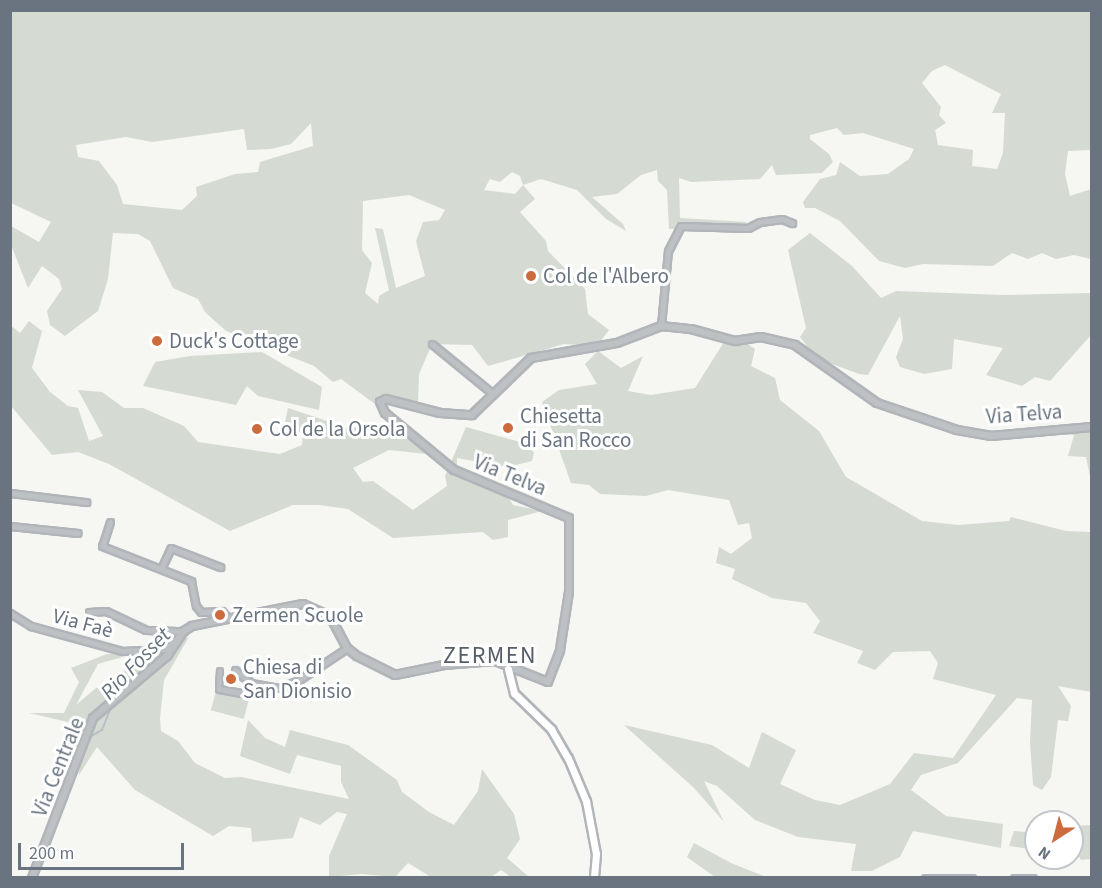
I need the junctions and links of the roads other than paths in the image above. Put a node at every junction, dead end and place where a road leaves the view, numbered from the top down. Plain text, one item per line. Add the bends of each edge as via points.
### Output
1 (792, 223) dead end
2 (661, 326) junction
3 (432, 344) dead end
4 (493, 394) junction
5 (1092, 427) edge
6 (10, 493) edge
7 (86, 502) dead end
8 (110, 522) dead end
9 (10, 526) edge
10 (78, 532) dead end
11 (220, 567) dead end
12 (161, 569) junction
13 (88, 612) dead end
14 (10, 613) edge
15 (227, 617) junction
16 (182, 634) junction
17 (347, 648) junction
18 (508, 669) junction
19 (219, 670) dead end
20 (235, 670) dead end
21 (251, 683) junction
22 (219, 689) joint
23 (32, 878) edge
24 (594, 878) edge
25 (925, 878) edge
26 (972, 878) edge
27 (1014, 878) edge
28 (1033, 878) edge

1 - 2 street via 782,219 748,228 681,226 668,251
2 - 4 street, Via Telva via 617,343 531,358
2 - 5 street, Via Telva via 691,329 735,341 761,337 795,345 877,403 957,430 991,436
3 - 4 street
4 - 18 street, Via Telva via 472,415 440,413 386,399 380,402 385,413 454,470 569,518 569,592 559,655 545,683
6 - 7 street
8 - 12 street via 102,546
9 - 10 street
11 - 12 street via 171,548
12 - 15 street via 191,581 201,612 222,611
13 - 16 street via 106,611 146,630
14 - 16 street, Via Faè via 37,628 122,651 165,649
15 - 16 street
15 - 17 street via 303,603 330,616
16 - 23 street, Via Centrale via 167,656 93,718
17 - 18 street via 378,669 395,675 444,664 495,661
17 - 21 street via 288,686
18 - 24 main road via 514,693 550,729 568,758 586,801 596,854
19 - 22 street
20 - 21 street
21 - 22 street via 246,694
25 - 26 street
27 - 28 street

